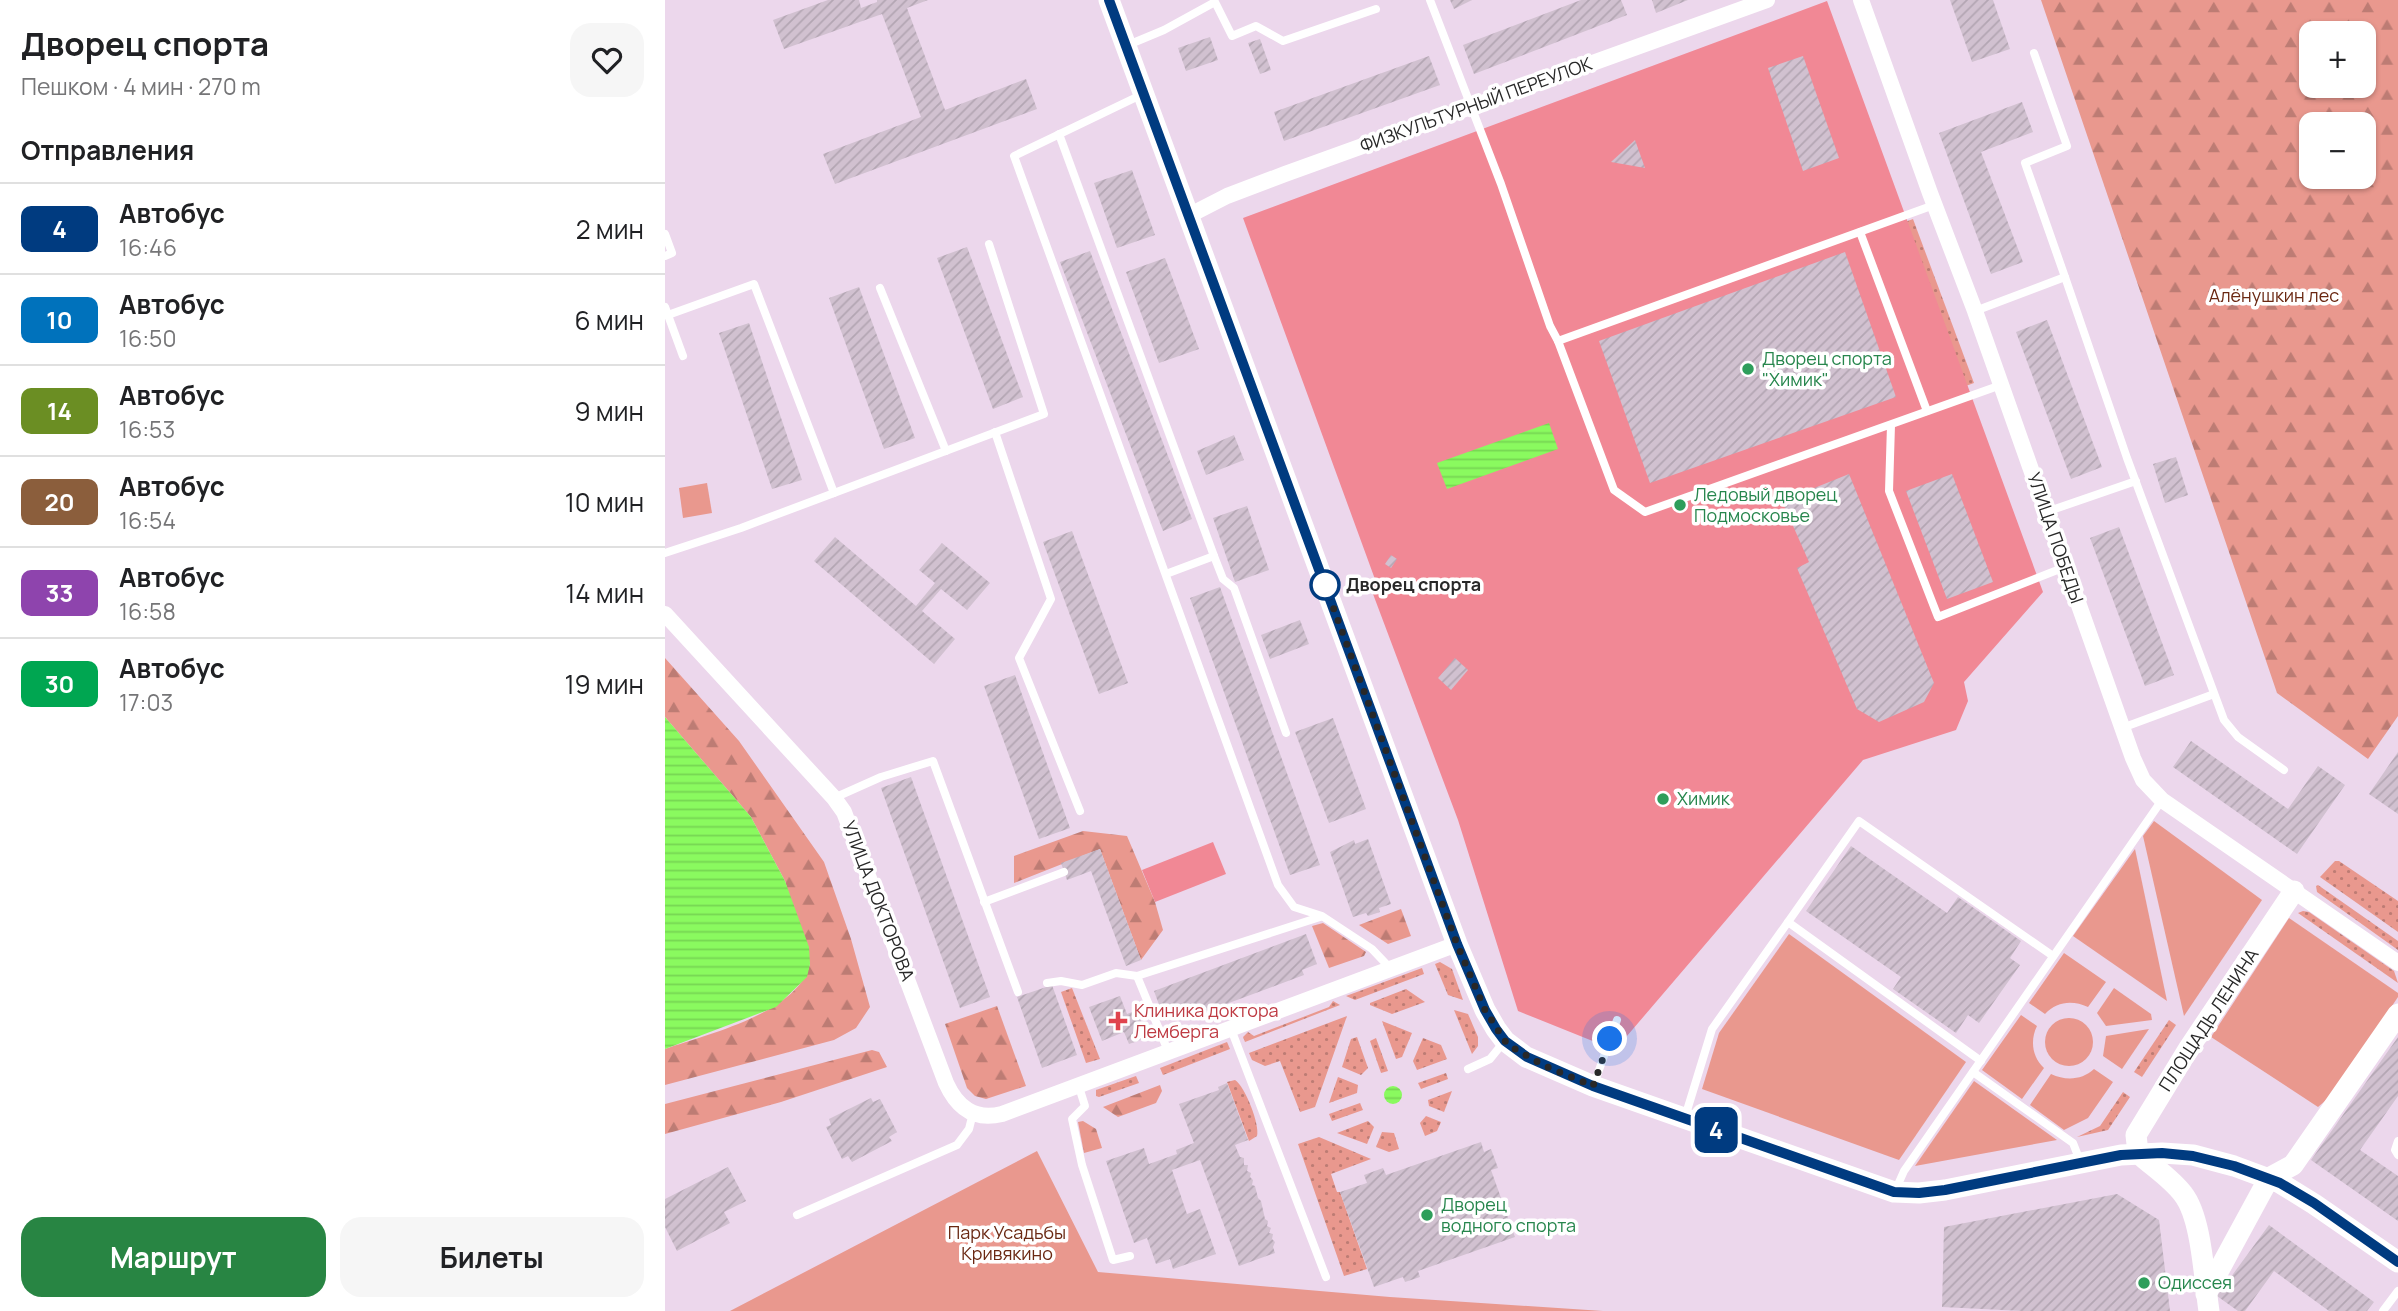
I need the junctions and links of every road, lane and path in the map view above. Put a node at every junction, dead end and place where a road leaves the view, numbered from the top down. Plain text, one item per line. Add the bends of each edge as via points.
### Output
1 (1109, 0) edge
2 (1430, 0) edge
3 (1767, 0) edge
4 (1861, 0) edge
5 (1214, 1) edge
6 (1376, 9) dead end
7 (1125, 46) junction
8 (2034, 53) dead end
9 (1143, 94) junction
10 (1470, 106) junction
11 (1059, 134) junction
12 (1934, 205) junction
13 (1188, 216) junction
14 (1860, 232) junction
15 (665, 234) edge
16 (989, 244) dead end
17 (665, 256) edge
18 (2065, 277) junction
19 (880, 288) dead end
20 (667, 311) edge
21 (1975, 311) junction
22 (1558, 341) junction
23 (683, 356) dead end
24 (2001, 385) junction
25 (1927, 411) junction
26 (1891, 425) junction
27 (995, 432) junction
28 (946, 451) junction
29 (2136, 481) junction
30 (834, 493) junction
31 (2046, 512) junction
32 (665, 554) edge
33 (1214, 556) junction
34 (2065, 567) junction
35 (1166, 574) junction
36 (665, 614) edge
37 (2214, 694) junction
38 (2122, 728) junction
39 (1286, 733) dead end
40 (2284, 770) dead end
41 (834, 798) junction
42 (2162, 800) junction
43 (1080, 811) dead end
44 (1064, 872) dead end
45 (2294, 891) junction
46 (984, 902) junction
47 (1322, 916) junction
48 (1788, 922) junction
49 (1457, 944) junction
50 (2053, 956) junction
51 (2398, 962) edge
52 (1391, 969) junction
53 (1137, 976) junction
54 (1047, 983) dead end
55 (1018, 992) dead end
56 (2398, 1014) edge
57 (1618, 1020) dead end
58 (1230, 1028) junction
59 (1505, 1041) junction
60 (1168, 1051) junction
61 (1981, 1061) junction
62 (1468, 1069) dead end
63 (1973, 1072) junction
64 (1593, 1086) junction
65 (1079, 1087) junction
66 (973, 1113) junction
67 (1685, 1119) junction
68 (2398, 1141) edge
69 (2138, 1153) junction
70 (2398, 1155) edge
71 (2081, 1164) junction
72 (2269, 1178) junction
73 (1894, 1192) junction
74 (797, 1215) dead end
75 (1130, 1256) dead end
76 (2398, 1262) edge
77 (1326, 1277) dead end
78 (2398, 1290) edge
79 (2208, 1302) edge
80 (2383, 1311) edge

1 - 7 main road
2 - 10 lane
3 - 10 street, ФИЗКУЛЬТУРНЫЙ ПЕРЕУЛОК
4 - 12 street, УЛИЦА ПОБЕДЫ
5 - 6 lane via 1232,36 1257,26 1283,41
5 - 7 lane
7 - 9 main road
8 - 18 lane via 2067,146 2025,163
9 - 11 lane
9 - 13 main road
10 - 13 street, ФИЗКУЛЬТУРНЫЙ ПЕРЕУЛОК via 1239,192
10 - 22 lane
11 - 33 lane
11 - 35 lane via 1014,156
12 - 14 lane
12 - 21 street, УЛИЦА ПОБЕДЫ
13 - 49 main road
14 - 22 lane
14 - 25 lane
15 - 17 lane via 672,253
16 - 27 lane via 1044,414
18 - 21 lane
18 - 29 lane
19 - 28 lane
20 - 23 lane
20 - 30 lane via 754,284
21 - 24 street, УЛИЦА ПОБЕДЫ
22 - 26 lane via 1614,490 1645,512
24 - 25 lane
24 - 31 street, УЛИЦА ПОБЕДЫ
25 - 26 lane
26 - 34 lane via 1889,491 1938,617
27 - 28 lane
27 - 43 lane via 1051,599 1019,658
28 - 30 lane
29 - 31 lane
29 - 37 lane
30 - 32 lane
31 - 34 street, УЛИЦА ПОБЕДЫ
33 - 35 lane
33 - 39 lane via 1223,579 1234,588
34 - 38 street, УЛИЦА ПОБЕДЫ
35 - 47 lane via 1278,884 1294,907
36 - 41 street, УЛИЦА ДОКТОРОВА
37 - 38 lane
37 - 40 lane via 2224,720 2238,737
38 - 42 street, УЛИЦА ПОБЕДЫ via 2143,780
41 - 46 lane via 933,761
41 - 66 street, УЛИЦА ДОКТОРОВА via 851,827 946,1083 958,1104
42 - 45 street, УЛИЦА ПОБЕДЫ
42 - 50 lane
44 - 46 lane
45 - 51 street, УЛИЦА ПОБЕДЫ
45 - 69 main road, ПЛОЩАДЬ ЛЕНИНА via 2136,1135
46 - 55 lane
47 - 52 lane via 1372,949
47 - 53 lane
48 - 50 lane via 1859,821
48 - 61 lane
48 - 67 lane via 1712,1029
49 - 52 street
49 - 59 main road via 1485,1010
50 - 61 lane
52 - 58 street
53 - 54 lane via 1116,973 1082,985
53 - 60 lane
56 - 72 main road via 2293,1165
57 - 64 lane
58 - 60 street
58 - 77 lane
59 - 62 lane via 1490,1059
59 - 64 main road via 1527,1057
60 - 65 street
61 - 63 lane
63 - 71 lane via 2073,1143
63 - 73 lane
64 - 67 main road
65 - 66 street via 992,1116
65 - 75 lane via 1085,1106 1072,1119 1082,1165 1113,1260
66 - 74 lane via 969,1129 957,1144
67 - 73 main road
68 - 70 lane
69 - 71 main road
69 - 72 main road via 2193,1156
69 - 79 main road via 2188,1200 2195,1217
71 - 73 main road via 1945,1190
72 - 76 main road via 2314,1203
72 - 79 main road
78 - 80 lane

